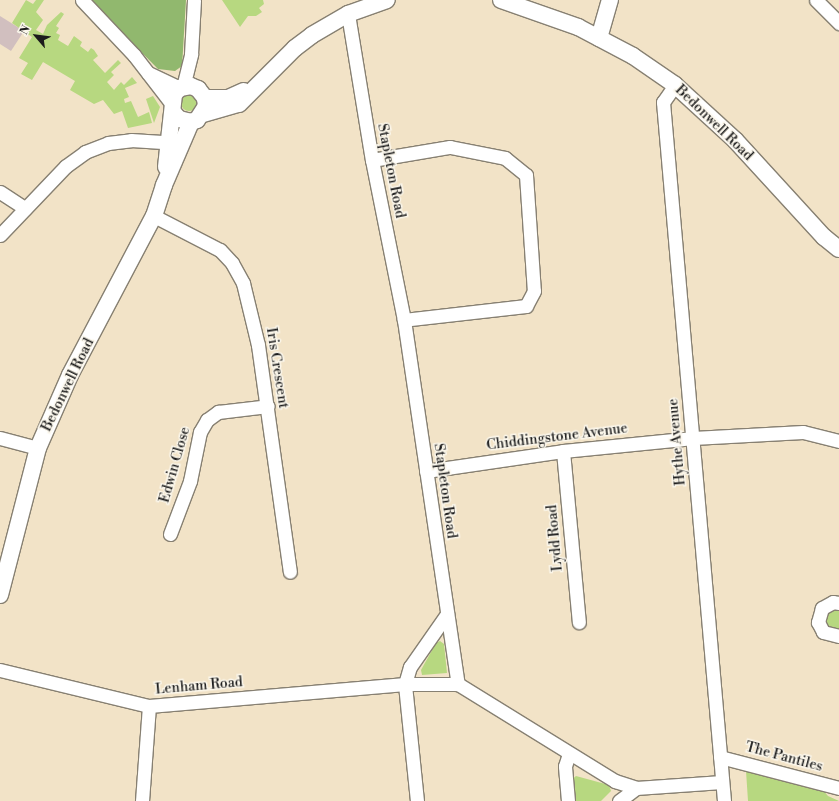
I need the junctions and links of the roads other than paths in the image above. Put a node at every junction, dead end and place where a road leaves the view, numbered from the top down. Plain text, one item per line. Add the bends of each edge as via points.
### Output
1 (82, 0) edge
2 (194, 0) edge
3 (387, 0) edge
4 (501, 0) edge
5 (610, 0) edge
6 (816, 0) edge
7 (348, 14) junction
8 (839, 23) edge
9 (599, 38) junction
10 (148, 73) junction
11 (675, 84) junction
12 (257, 87) junction
13 (192, 91) junction
14 (172, 108) junction
15 (197, 118) junction
16 (175, 142) junction
17 (372, 160) junction
18 (0, 192) edge
19 (25, 208) junction
20 (154, 216) junction
21 (0, 235) edge
22 (839, 249) edge
23 (404, 320) junction
24 (268, 406) junction
25 (0, 438) edge
26 (693, 438) junction
27 (839, 441) edge
28 (38, 448) junction
29 (563, 451) junction
30 (426, 471) junction
31 (170, 534) dead end
32 (290, 572) dead end
33 (0, 595) edge
34 (839, 603) edge
35 (447, 614) junction
36 (579, 622) dead end
37 (839, 636) edge
38 (0, 670) edge
39 (405, 684) junction
40 (458, 684) junction
41 (149, 706) junction
42 (569, 754) junction
43 (720, 757) junction
44 (722, 782) junction
45 (636, 788) junction
46 (839, 788) edge
47 (142, 801) edge
48 (417, 801) edge
49 (568, 801) edge
50 (618, 801) edge
51 (724, 801) edge

1 - 10 street
2 - 13 street
3 - 7 street
4 - 9 street, Bedonwell Road via 542,13
5 - 9 street
6 - 8 street
7 - 12 street via 295,48
7 - 17 street, Stapleton Road
9 - 11 street, Bedonwell Road via 633,56
10 - 13 street
10 - 14 street
11 - 22 street, Bedonwell Road via 735,140 824,237
11 - 26 street, Hythe Avenue via 663,102
12 - 13 street via 228,98
12 - 15 street via 239,104
13 - 14 street, Bedonwell Road via 174,94
13 - 15 street, Bedonwell Road via 206,106
14 - 15 street via 179,119
14 - 16 street, Bedonwell Road
15 - 16 street, Bedonwell Road
16 - 19 street via 108,143 85,152 66,166
16 - 20 street, Bedonwell Road
17 - 23 street, Stapleton Road
17 - 23 street via 450,146 506,158 526,175 534,291 526,306
18 - 19 street
19 - 21 street
20 - 24 street, Iris Crescent via 214,246 232,263 249,299
20 - 28 street, Bedonwell Road via 70,375
23 - 30 street, Stapleton Road
24 - 31 street, Edwin Close via 218,412 207,420 200,432 190,481
24 - 32 street, Iris Crescent
25 - 28 street
26 - 27 street, Chiddingstone Avenue via 803,432
26 - 29 street, Chiddingstone Avenue
26 - 43 street, Hythe Avenue
28 - 33 street, Bedonwell Road
29 - 30 street, Chiddingstone Avenue
29 - 36 street, Lydd Road
30 - 35 street, Stapleton Road
34 - 37 street via 833,602 822,608 818,622 823,632
35 - 39 street via 410,667
35 - 40 street, Stapleton Road
38 - 41 street, Lenham Road
39 - 40 street, Lenham Road
39 - 41 street, Lenham Road
39 - 48 street
40 - 42 street
41 - 47 street
42 - 45 street via 615,781
42 - 49 street via 565,766
43 - 44 street, Hythe Avenue
43 - 46 street, The Pantiles
44 - 45 street
44 - 51 street, Hythe Avenue
45 - 50 street

